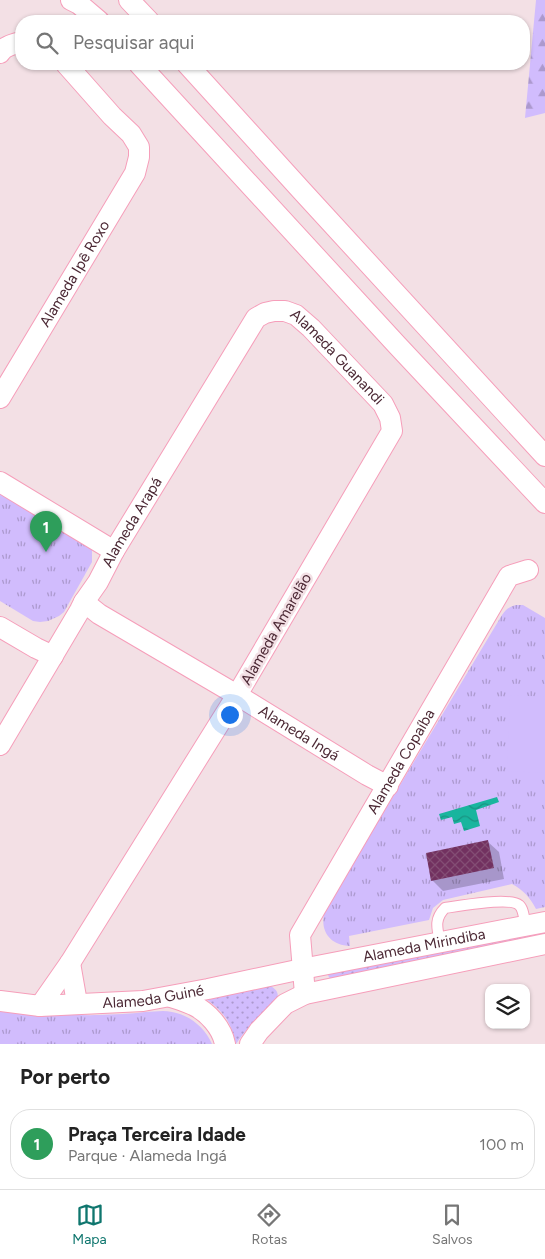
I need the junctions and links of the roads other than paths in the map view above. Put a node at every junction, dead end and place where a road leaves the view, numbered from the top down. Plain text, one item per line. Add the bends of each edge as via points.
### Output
1 (71, 0) edge
2 (130, 0) edge
3 (92, 15) edge
4 (144, 15) edge
5 (15, 43) edge
6 (0, 53) edge
7 (71, 70) edge
8 (145, 70) edge
9 (192, 70) edge
10 (274, 311) joint
11 (0, 398) edge
12 (390, 418) joint
13 (545, 456) edge
14 (0, 482) edge
15 (545, 503) edge
16 (114, 551) junction
17 (528, 570) dead end
18 (84, 602) junction
19 (0, 627) edge
20 (53, 656) junction
21 (237, 695) junction
22 (0, 745) edge
23 (388, 786) junction
24 (535, 924) edge
25 (440, 942) junction
26 (545, 944) edge
27 (70, 963) junction
28 (302, 969) junction
29 (305, 994) junction
30 (170, 996) junction
31 (0, 1001) edge
32 (77, 1003) junction
33 (40, 1006) junction
34 (225, 1044) edge
35 (250, 1044) edge

1 - 3 street
2 - 4 street
5 - 6 street
7 - 11 street, Alameda Ipê Roxo via 131,134 139,147 139,157 135,173
8 - 15 street
9 - 13 street
10 - 12 street, Alameda Guanandi via 296,315 311,328 383,404
10 - 16 street, Alameda Arapá via 256,318
12 - 21 street, Alameda Amarelão via 392,431
14 - 16 street
16 - 18 street, Alameda Arapá
17 - 23 street, Alameda Copaíba via 509,576
18 - 20 street, Alameda Arapá
18 - 21 street, Alameda Ingá
19 - 20 street
20 - 22 street, Alameda Arapá
21 - 23 street, Alameda Ingá
21 - 27 street, Alameda Amarelão
23 - 28 street, Alameda Copaíba via 300,935
24 - 25 street, Alameda Mirindiba
24 - 25 lane via 515,903 503,901 445,908 437,922
25 - 28 street, Alameda Mirindiba
26 - 29 street, Alameda Mirindiba
27 - 32 street
27 - 33 street, Alameda Amarelão
28 - 29 street, Alameda Copaíba
28 - 30 street, Alameda Guiné
29 - 35 street, Alameda Mirindiba via 285,1004
30 - 32 street, Alameda Guiné via 144,1001
30 - 34 street via 195,1006 211,1019 224,1036
31 - 33 street, Alameda Guiné
32 - 33 street, Alameda Guiné

